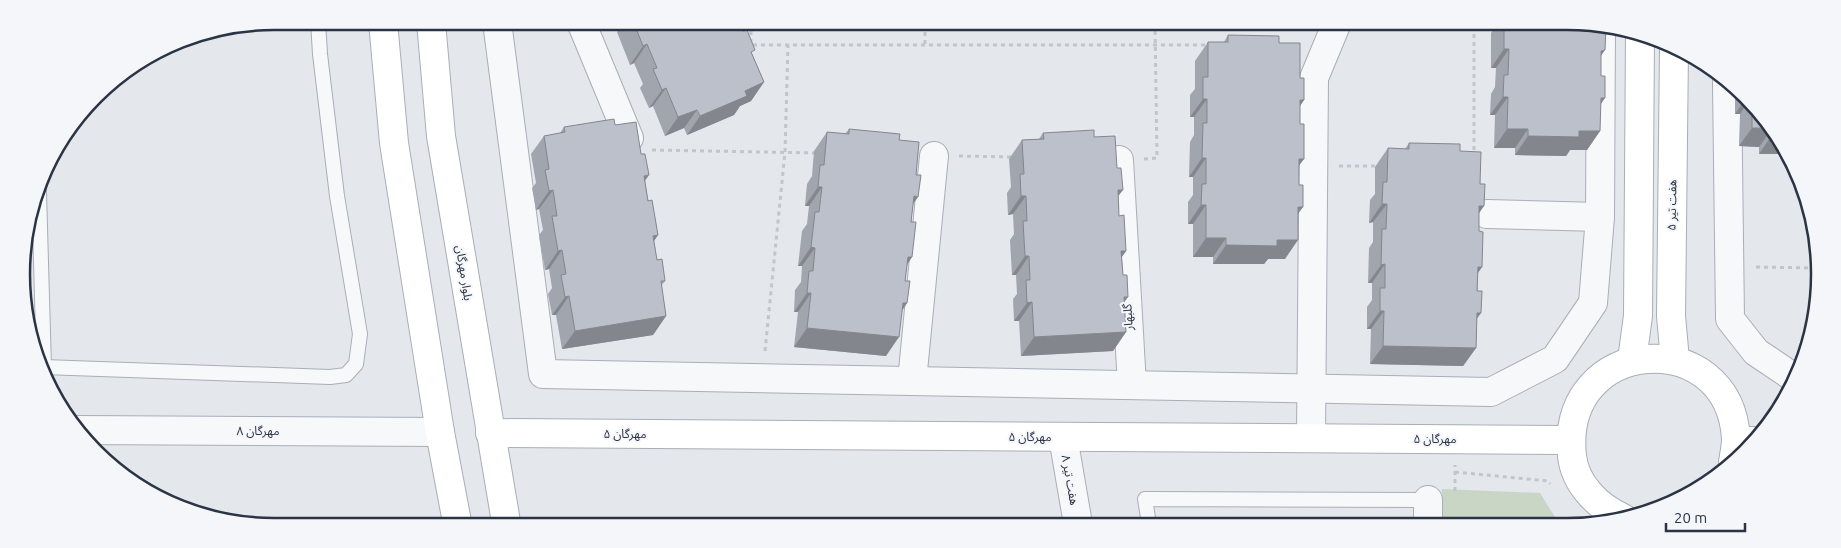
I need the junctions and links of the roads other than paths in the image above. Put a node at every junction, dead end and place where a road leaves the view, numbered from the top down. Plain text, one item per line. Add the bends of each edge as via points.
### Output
1 (319, 30) edge
2 (384, 30) edge
3 (432, 30) edge
4 (499, 30) edge
5 (583, 30) edge
6 (1334, 30) edge
7 (1601, 32) edge
8 (1640, 41) edge
9 (1674, 55) edge
10 (1727, 90) edge
11 (629, 138) edge
12 (934, 156) road end
13 (1119, 160) edge
14 (39, 207) edge
15 (1487, 214) edge
16 (1600, 217) junction
17 (44, 354) edge
18 (1632, 360) junction
19 (1675, 360) junction
20 (49, 367) edge
21 (1789, 374) edge
22 (912, 381) junction
23 (1132, 385) junction
24 (1312, 388) junction
25 (86, 430) edge
26 (440, 432) junction
27 (490, 433) junction
28 (1063, 437) junction
29 (1312, 438) junction
30 (1570, 440) junction
31 (1741, 446) edge
32 (1428, 512) edge
33 (1614, 513) edge
34 (456, 518) edge
35 (505, 518) edge
36 (1077, 518) edge
37 (1148, 518) edge

1 - 20 lane via 337,196 360,334 356,364 346,375 330,377
2 - 26 street via 394,143
3 - 27 street, بلوار مهرگان via 441,136
4 - 22 street via 543,374
5 - 11 street
6 - 24 street via 1314,78
7 - 16 street
8 - 18 street via 1638,316
9 - 19 street, هفت تیر ۵ via 1671,316
10 - 21 street via 1730,319 1756,352
12 - 22 street
13 - 23 street, گلبهار
14 - 17 lane
15 - 16 street
16 - 24 street via 1593,303 1555,359 1491,392
18 - 19 street via 1654,357
18 - 30 street via 1612,368 1595,381 1582,398 1573,419
19 - 31 street via 1712,382 1725,400
22 - 23 street
23 - 24 street
24 - 29 street
25 - 26 street, مهرگان ۸
26 - 34 street
27 - 28 street, مهرگان ۵
27 - 35 street, بلوار مهرگان
28 - 29 street, مهرگان ۵
28 - 36 street, هفت تیر ۸
29 - 30 street, مهرگان ۵
30 - 33 street via 1573,462 1581,482 1594,499
32 - 37 lane via 1145,499

